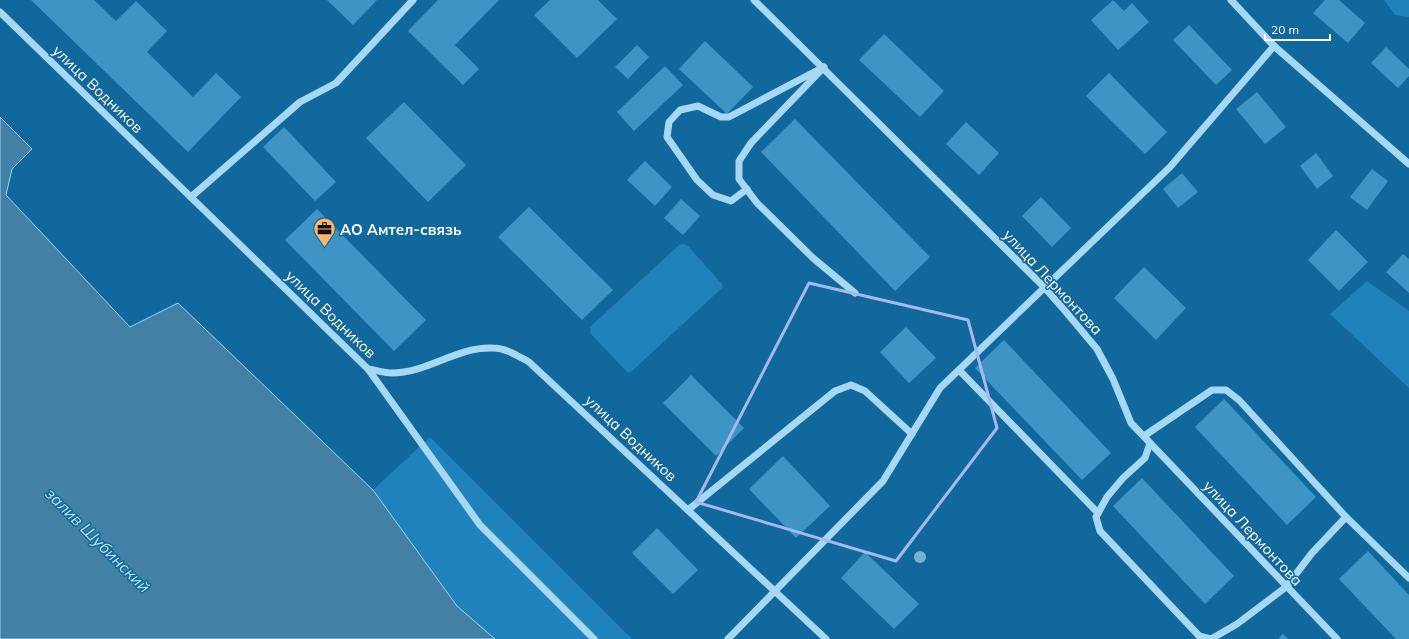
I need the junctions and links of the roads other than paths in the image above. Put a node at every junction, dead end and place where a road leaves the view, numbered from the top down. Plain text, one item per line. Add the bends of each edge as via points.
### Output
1 (413, 0) edge
2 (754, 0) edge
3 (1231, 0) edge
4 (0, 12) edge
5 (1274, 46) junction
6 (824, 68) junction
7 (1409, 164) edge
8 (747, 189) junction
9 (191, 197) junction
10 (1044, 287) junction
11 (855, 293) dead end
12 (368, 369) junction
13 (959, 370) junction
14 (912, 434) junction
15 (1144, 436) junction
16 (1150, 443) junction
17 (688, 510) junction
18 (1098, 513) junction
19 (1346, 517) junction
20 (1409, 578) edge
21 (1286, 587) junction
22 (774, 590) junction
23 (1200, 638) edge
24 (594, 639) edge
25 (728, 639) edge
26 (826, 639) edge
27 (1337, 639) edge

1 - 9 street via 336,83 300,102
2 - 6 street, улица Лермонтова
3 - 5 street
4 - 9 street, улица Водников
5 - 7 street
5 - 10 street via 1170,167
6 - 8 street via 750,143 739,161 739,179
6 - 8 street via 729,117 721,117 698,106 680,110 669,122 667,137 697,180 713,194 732,201
6 - 10 street, улица Лермонтова
8 - 11 street via 757,203 813,258
9 - 12 street, улица Водников
10 - 13 street
10 - 15 street, улица Лермонтова via 1097,349 1131,422
12 - 17 street, улица Водников via 392,373 412,370 479,348 507,350 529,362
12 - 24 street via 480,524
13 - 14 street via 940,388
13 - 18 street
14 - 17 street via 865,391 851,385 835,391
14 - 22 street via 883,481
15 - 16 street, улица Лермонтова
15 - 19 street via 1212,390 1226,390 1239,400
16 - 18 street via 1145,458 1107,497
16 - 21 street, улица Лермонтова
17 - 22 street, улица Водников
18 - 23 street via 1096,517 1100,530
19 - 20 street
19 - 21 street via 1312,553
21 - 23 street via 1237,624 1211,639
21 - 27 street, улица Лермонтова
22 - 25 street
22 - 26 street, улица Водников

